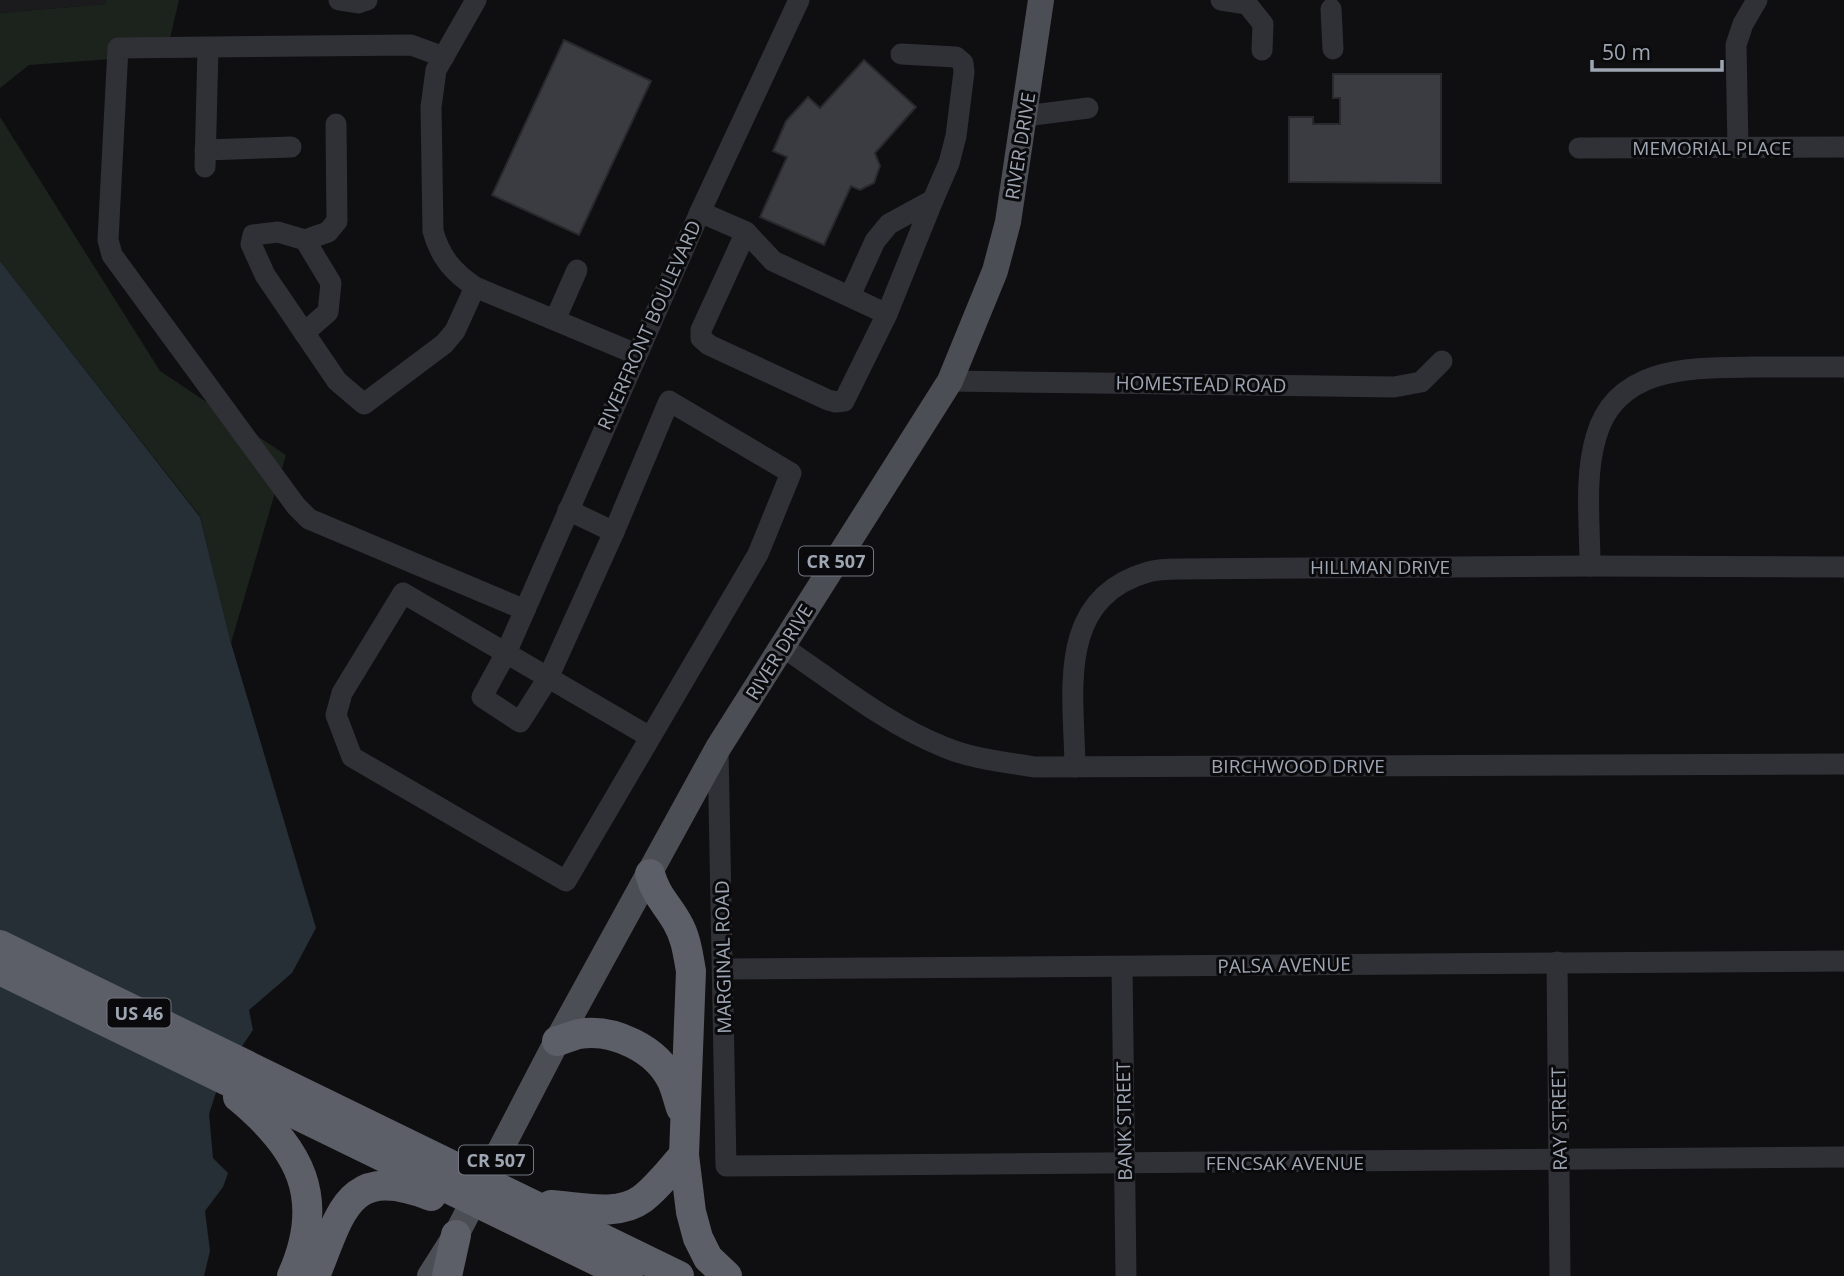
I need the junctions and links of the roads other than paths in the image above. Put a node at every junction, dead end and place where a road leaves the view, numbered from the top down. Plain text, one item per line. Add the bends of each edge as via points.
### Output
1 (339, 0) edge
2 (367, 0) edge
3 (476, 0) edge
4 (799, 0) edge
5 (1041, 0) edge
6 (1221, 0) edge
7 (1757, 0) edge
8 (1331, 9) dead end
9 (208, 48) junction
10 (1334, 49) dead end
11 (1262, 50) dead end
12 (901, 54) dead end
13 (444, 57) junction
14 (1088, 108) dead end
15 (1025, 116) junction
16 (336, 124) dead end
17 (291, 147) dead end
18 (1579, 148) dead end
19 (1738, 148) junction
20 (1844, 148) edge
21 (933, 200) junction
22 (699, 212) junction
23 (746, 232) junction
24 (305, 240) junction
25 (577, 270) dead end
26 (475, 286) junction
27 (850, 296) junction
28 (887, 314) junction
29 (555, 320) junction
30 (304, 333) junction
31 (636, 354) junction
32 (1442, 361) dead end
33 (1844, 367) edge
34 (950, 381) junction
35 (568, 510) junction
36 (614, 532) junction
37 (1590, 566) junction
38 (1844, 566) edge
39 (525, 610) junction
40 (783, 647) junction
41 (506, 653) junction
42 (548, 678) junction
43 (650, 737) junction
44 (718, 748) junction
45 (1844, 764) edge
46 (1075, 768) junction
47 (650, 874) junction
48 (0, 945) edge
49 (1844, 961) edge
50 (1557, 962) junction
51 (1122, 967) junction
52 (724, 969) junction
53 (0, 971) edge
54 (558, 1041) junction
55 (268, 1099) junction
56 (684, 1118) junction
57 (684, 1155) junction
58 (1844, 1157) edge
59 (1560, 1160) junction
60 (1124, 1164) junction
61 (726, 1166) joint
62 (458, 1180) junction
63 (521, 1210) junction
64 (456, 1235) junction
65 (292, 1276) edge
66 (315, 1276) edge
67 (430, 1276) edge
68 (447, 1276) edge
69 (588, 1276) edge
70 (628, 1276) edge
71 (679, 1276) edge
72 (727, 1276) edge
73 (1126, 1276) edge
74 (1560, 1276) edge

1 - 2 street
3 - 13 street
4 - 22 street, RIVERFRONT BOULEVARD
5 - 15 main road, RIVER DRIVE / CR 507
6 - 11 street via 1247,4 1263,24
7 - 19 street via 1736,45
8 - 10 street
9 - 13 street via 411,45
9 - 17 street via 205,158
9 - 39 street via 118,48 108,240 112,255 309,519
12 - 21 street via 956,57 963,63 956,136
13 - 26 street via 436,70 431,107 433,231 449,266
14 - 15 street
15 - 34 main road, RIVER DRIVE / CR 507 via 1002,245
16 - 24 street via 337,221 328,232
18 - 19 street, MEMORIAL PLACE
19 - 20 street, MEMORIAL PLACE
21 - 27 street via 889,224 875,242
21 - 28 street
22 - 23 street
22 - 31 street, RIVERFRONT BOULEVARD
23 - 27 street via 773,261
23 - 28 street via 701,330 701,338 709,345 841,402 848,397
24 - 30 street via 331,283 328,312
24 - 30 street via 278,232 253,235 251,244 265,275
25 - 29 street
26 - 29 street
26 - 30 street via 455,331 444,344 364,404 337,381
27 - 28 street
29 - 31 street
31 - 35 street, RIVERFRONT BOULEVARD
32 - 34 street, HOMESTEAD ROAD via 1421,382 1394,387
33 - 37 street via 1691,368 1656,375 1626,391 1607,411 1590,462
34 - 40 main road, RIVER DRIVE / CR 507
35 - 36 street
35 - 39 street, RIVERFRONT BOULEVARD
36 - 42 street
36 - 43 street via 669,401 791,473 758,554
37 - 38 street, HILLMAN DRIVE
37 - 46 street, HILLMAN DRIVE via 1150,571 1122,582 1098,600 1082,628 1074,658
39 - 41 street, RIVERFRONT BOULEVARD
40 - 44 main road, RIVER DRIVE / CR 507
40 - 46 street, BIRCHWOOD DRIVE via 906,729 946,748 989,760
41 - 42 street
41 - 42 street, RIVERFRONT BOULEVARD via 482,698 520,722
41 - 43 street via 403,593 342,693 336,715 352,757 565,881
42 - 43 street
44 - 47 main road, RIVER DRIVE / CR 507
44 - 52 street, MARGINAL ROAD
45 - 46 street, BIRCHWOOD DRIVE
47 - 54 main road, RIVER DRIVE / CR 507
47 - 56 highway via 687,945 691,971
48 - 55 highway, US 46
49 - 50 street, PALSA AVENUE
50 - 51 street, PALSA AVENUE
50 - 59 street, RAY STREET
51 - 52 street, PALSA AVENUE
51 - 60 street, BANK STREET
52 - 61 street, MARGINAL ROAD
53 - 55 highway, US 46
54 - 56 highway via 595,1034 638,1046 672,1081
54 - 64 main road, RIVER DRIVE / CR 507
55 - 62 highway, US 46
55 - 65 highway via 307,1197 307,1236
56 - 57 highway
57 - 63 highway via 642,1200 623,1208
57 - 72 highway via 698,1238 708,1258
58 - 59 street, FENCSAK AVENUE
59 - 60 street, FENCSAK AVENUE
59 - 74 street, RAY STREET
60 - 61 street, FENCSAK AVENUE
60 - 73 street, BANK STREET
62 - 63 highway, US 46
62 - 66 highway via 433,1197 388,1184 364,1191 349,1202 338,1220
63 - 69 highway via 559,1257
63 - 70 highway, US 46
63 - 71 highway, US 46
64 - 67 main road, RIVER DRIVE / CR 507
64 - 68 highway

